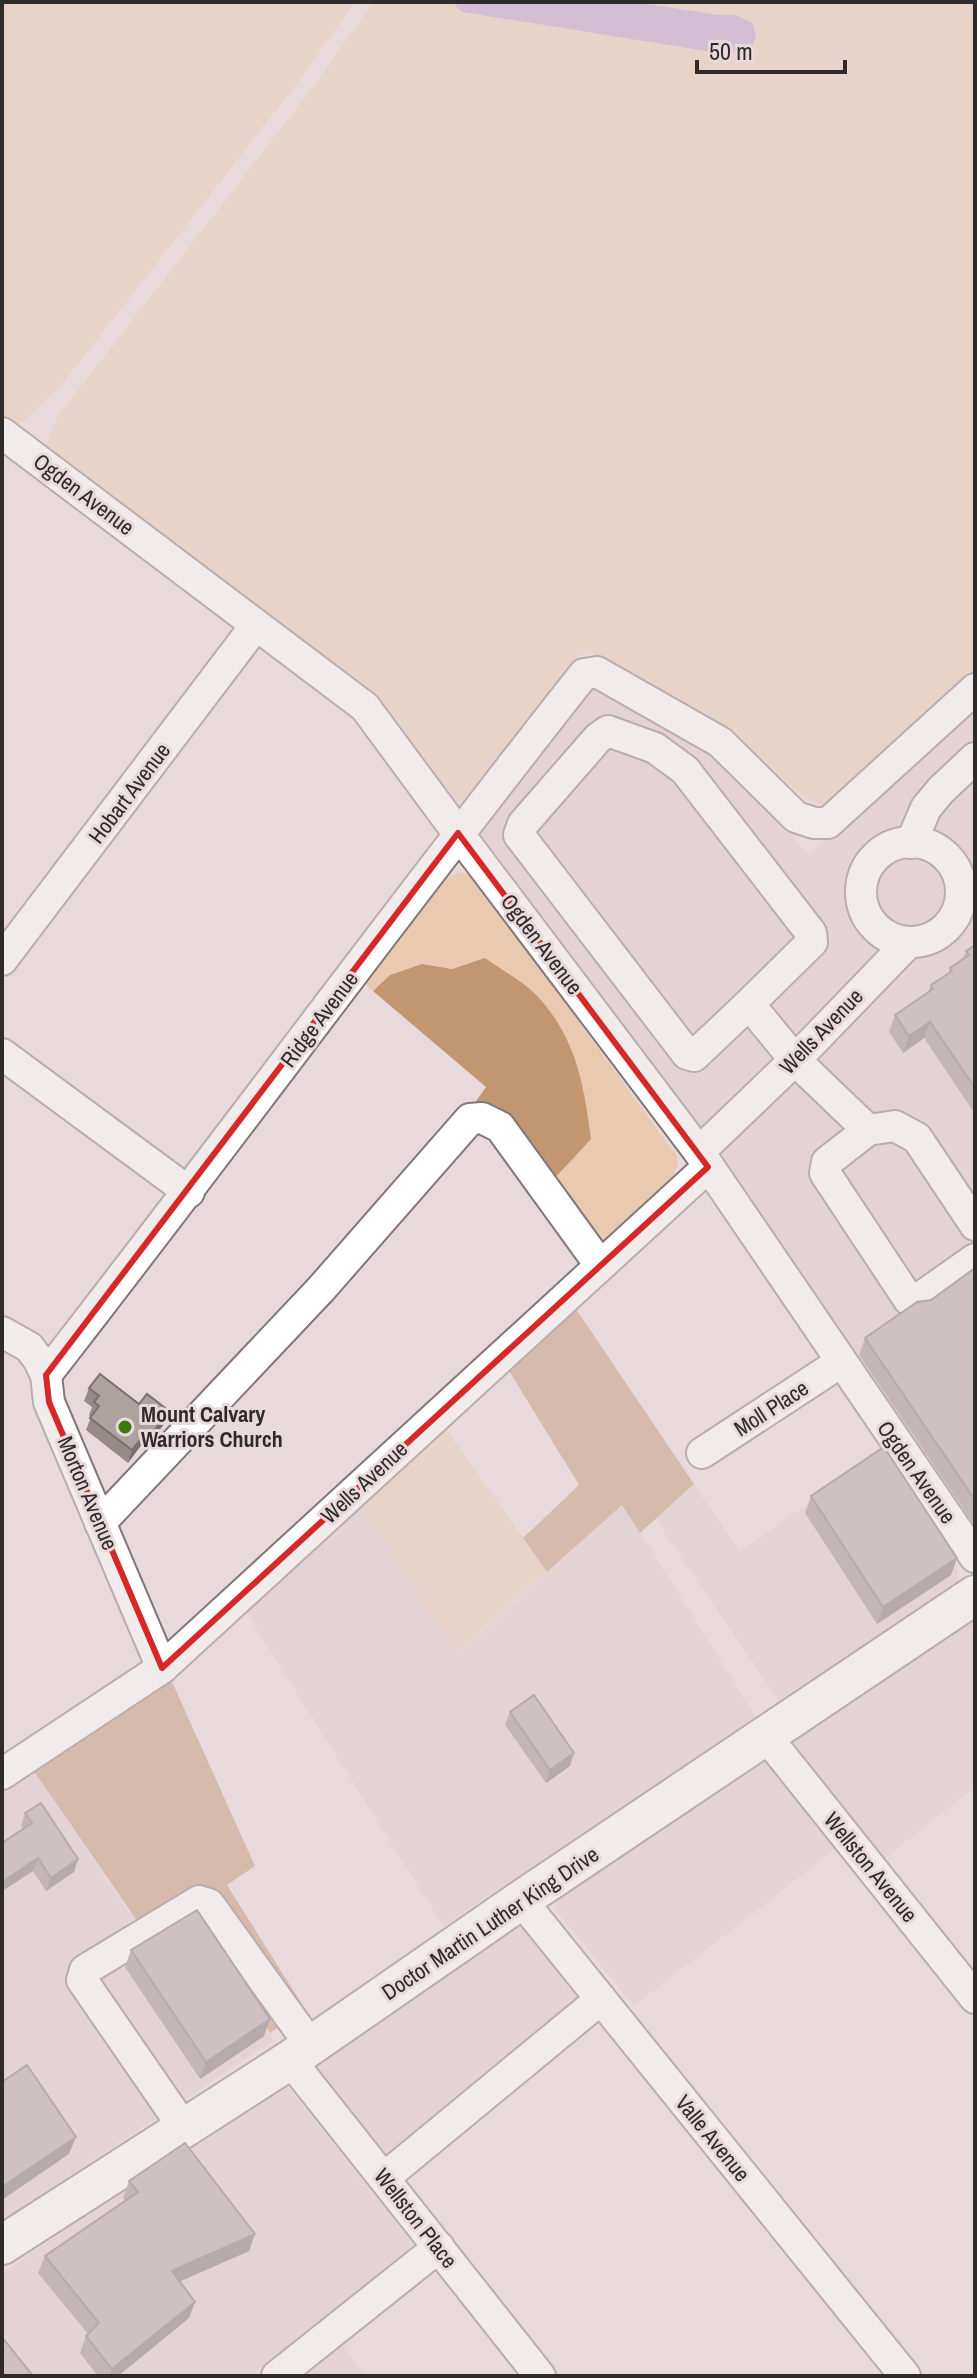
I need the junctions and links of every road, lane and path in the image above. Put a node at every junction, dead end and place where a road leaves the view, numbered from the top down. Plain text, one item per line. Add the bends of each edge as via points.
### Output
1 (8, 448) edge
2 (256, 625) junction
3 (975, 689) edge
4 (975, 758) edge
5 (458, 833) junction
6 (911, 843) junction
7 (968, 888) edge
8 (908, 943) junction
9 (2, 960) edge
10 (749, 1004) junction
11 (2, 1054) edge
12 (795, 1060) junction
13 (868, 1130) junction
14 (704, 1160) junction
15 (189, 1192) junction
16 (975, 1225) edge
17 (975, 1259) edge
18 (600, 1265) junction
19 (2, 1332) edge
20 (841, 1362) junction
21 (46, 1375) junction
22 (702, 1453) dead end
23 (100, 1523) junction
24 (975, 1557) edge
25 (975, 1595) edge
26 (162, 1668) junction
27 (766, 1736) junction
28 (2, 1774) edge
29 (521, 1900) junction
30 (975, 1998) edge
31 (601, 1999) junction
32 (300, 2053) junction
33 (184, 2128) junction
34 (384, 2178) junction
35 (2, 2245) edge
36 (439, 2247) junction
37 (277, 2376) edge
38 (540, 2376) edge
39 (905, 2376) edge

1 - 2 street, Ogden Avenue
2 - 5 street, Ogden Avenue via 365,707
2 - 9 street, Hobart Avenue
3 - 5 street, Ridge Avenue via 828,823 814,823 796,817 720,742 597,672 584,674
4 - 6 street via 926,808
5 - 14 street, Ogden Avenue
5 - 15 street, Ridge Avenue
6 - 7 street via 935,848 948,858
6 - 8 street via 887,848 874,858 861,887 862,903 878,931
7 - 8 street via 940,934
8 - 12 street, Wells Avenue
10 - 10 street via 812,942 811,933 685,770 655,748 608,731 523,824 519,835 687,1054 694,1056
10 - 12 street
11 - 15 street
12 - 13 street
12 - 14 street, Wells Avenue
13 - 16 street via 895,1126 917,1138
13 - 17 street via 827,1162 825,1173 909,1300 914,1302
14 - 18 street, Wells Avenue
14 - 20 street, Ogden Avenue
15 - 21 street, Ridge Avenue
18 - 23 street via 500,1127 482,1118 470,1119 321,1289
18 - 26 street, Wells Avenue
19 - 21 street, Morton Avenue via 29,1347
20 - 22 street, Moll Place
20 - 24 street, Ogden Avenue
21 - 23 street, Morton Avenue via 49,1402
23 - 26 street, Morton Avenue
25 - 27 main road, Doctor Martin Luther King Drive
26 - 28 street, Wells Avenue
27 - 29 main road, Doctor Martin Luther King Drive
27 - 30 street, Wellston Avenue
29 - 31 street, Valle Avenue
29 - 32 main road, Doctor Martin Luther King Drive
31 - 34 street
31 - 39 street, Valle Avenue
32 - 33 main road, Doctor Martin Luther King Drive
32 - 33 street, Wellston Place via 242,1950 209,1904 199,1901 85,1970 82,1980
32 - 34 street, Wellston Place
33 - 35 main road, Doctor Martin Luther King Drive
34 - 36 street, Wellston Place
36 - 37 street
36 - 38 street, Wellston Place

